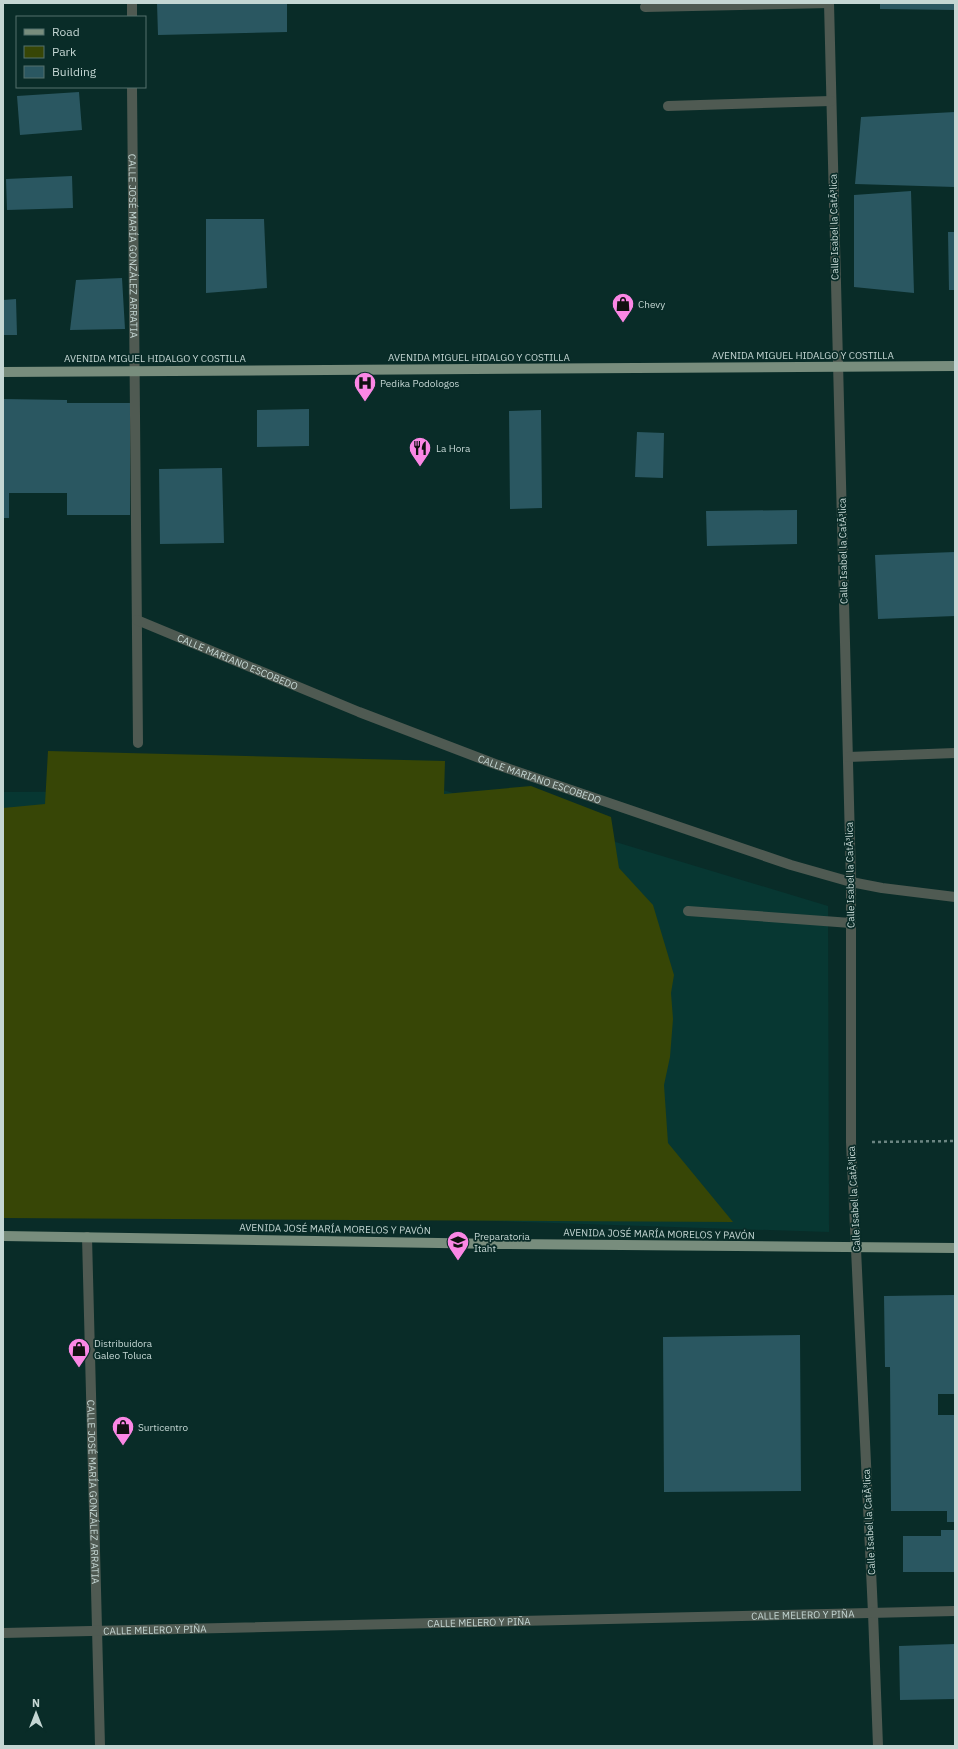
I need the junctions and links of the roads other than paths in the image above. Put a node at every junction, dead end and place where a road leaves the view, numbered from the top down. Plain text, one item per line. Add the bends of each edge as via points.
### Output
1 (132, 3) edge
2 (829, 3) edge
3 (645, 6) dead end
4 (132, 16) edge
5 (132, 88) edge
6 (831, 102) junction
7 (668, 106) dead end
8 (955, 366) edge
9 (838, 367) junction
10 (134, 370) junction
11 (3, 372) edge
12 (137, 620) junction
13 (138, 742) dead end
14 (955, 753) edge
15 (848, 757) junction
16 (851, 882) junction
17 (955, 897) edge
18 (688, 911) dead end
19 (851, 923) junction
20 (3, 1236) edge
21 (87, 1237) junction
22 (856, 1248) junction
23 (955, 1248) edge
24 (955, 1611) edge
25 (873, 1613) junction
26 (97, 1631) junction
27 (3, 1632) edge
28 (100, 1746) edge
29 (878, 1746) edge

1 - 4 street
2 - 3 street
2 - 6 street, Calle Isabel la CatÃ³lica
5 - 10 street, CALLE JOSÉ MARÍA GONZÁLEZ ARRATIA
6 - 7 street
6 - 9 street, Calle Isabel la CatÃ³lica
8 - 9 main road, AVENIDA MIGUEL HIDALGO Y COSTILLA
9 - 10 main road, AVENIDA MIGUEL HIDALGO Y COSTILLA
9 - 15 street, Calle Isabel la CatÃ³lica
10 - 11 main road, AVENIDA MIGUEL HIDALGO Y COSTILLA
10 - 12 street, CALLE JOSÉ MARÍA GONZÁLEZ ARRATIA
12 - 13 street, CALLE JOSÉ MARÍA GONZÁLEZ ARRATIA
12 - 16 street, CALLE MARIANO ESCOBEDO via 359,712 495,764 791,865
14 - 15 street
15 - 16 street, Calle Isabel la CatÃ³lica
16 - 17 street, CALLE MARIANO ESCOBEDO
16 - 19 street, Calle Isabel la CatÃ³lica
18 - 19 street
19 - 22 street, Calle Isabel la CatÃ³lica via 851,1142
20 - 21 main road, AVENIDA JOSÉ MARÍA MORELOS Y PAVÓN
21 - 22 main road, AVENIDA JOSÉ MARÍA MORELOS Y PAVÓN
21 - 26 street, CALLE JOSÉ MARÍA GONZÁLEZ ARRATIA
22 - 23 main road, AVENIDA JOSÉ MARÍA MORELOS Y PAVÓN
22 - 25 street, Calle Isabel la CatÃ³lica
24 - 25 street, CALLE MELERO Y PIÑA
25 - 26 street, CALLE MELERO Y PIÑA
25 - 29 street, Calle Isabel la CatÃ³lica
26 - 27 street, CALLE MELERO Y PIÑA
26 - 28 street, CALLE JOSÉ MARÍA GONZÁLEZ ARRATIA

